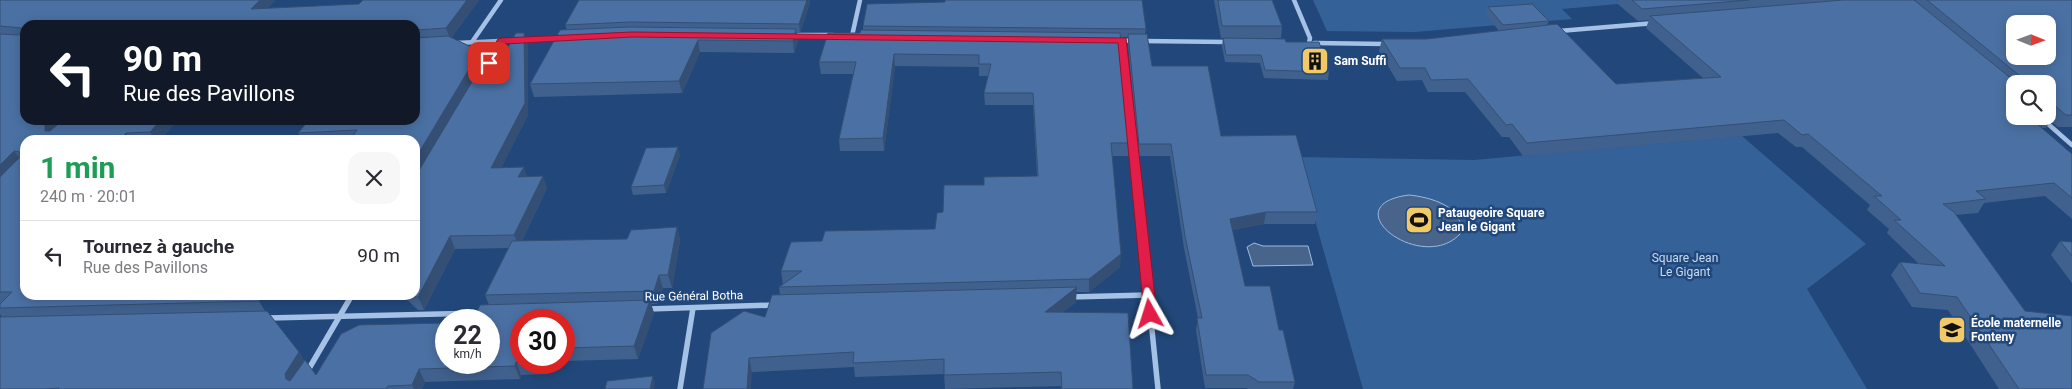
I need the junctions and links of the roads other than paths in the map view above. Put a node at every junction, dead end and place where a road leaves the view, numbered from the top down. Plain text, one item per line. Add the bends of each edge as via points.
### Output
1 (500, 0) edge
2 (860, 0) edge
3 (1294, 0) edge
4 (1661, 22) edge
5 (1553, 32) edge
6 (782, 35) edge
7 (852, 36) junction
8 (862, 36) edge
9 (567, 38) edge
10 (1104, 40) edge
11 (1123, 40) junction
12 (502, 41) junction
13 (472, 42) junction
14 (1231, 42) edge
15 (446, 43) edge
16 (1300, 43) edge
17 (1309, 43) junction
18 (1394, 44) edge
19 (488, 64) edge
20 (2049, 125) edge
21 (2072, 145) edge
22 (1148, 295) junction
23 (1060, 298) edge
24 (349, 300) edge
25 (782, 305) edge
26 (693, 308) junction
27 (644, 309) edge
28 (435, 314) edge
29 (340, 316) junction
30 (260, 319) edge
31 (302, 381) edge
32 (680, 389) edge
33 (1158, 389) edge

1 - 13 street
2 - 7 street
3 - 17 street via 1310,38
4 - 5 street
6 - 7 street
7 - 8 street
9 - 12 street
10 - 11 street
11 - 14 street
11 - 22 street
12 - 13 street
12 - 19 street
13 - 15 street
16 - 17 street
17 - 18 street
20 - 21 street
22 - 23 street
22 - 33 street
24 - 29 street
25 - 26 street, Rue Général Botha
26 - 27 street, Rue Général Botha
26 - 32 street
28 - 29 street
29 - 30 street
29 - 31 street

